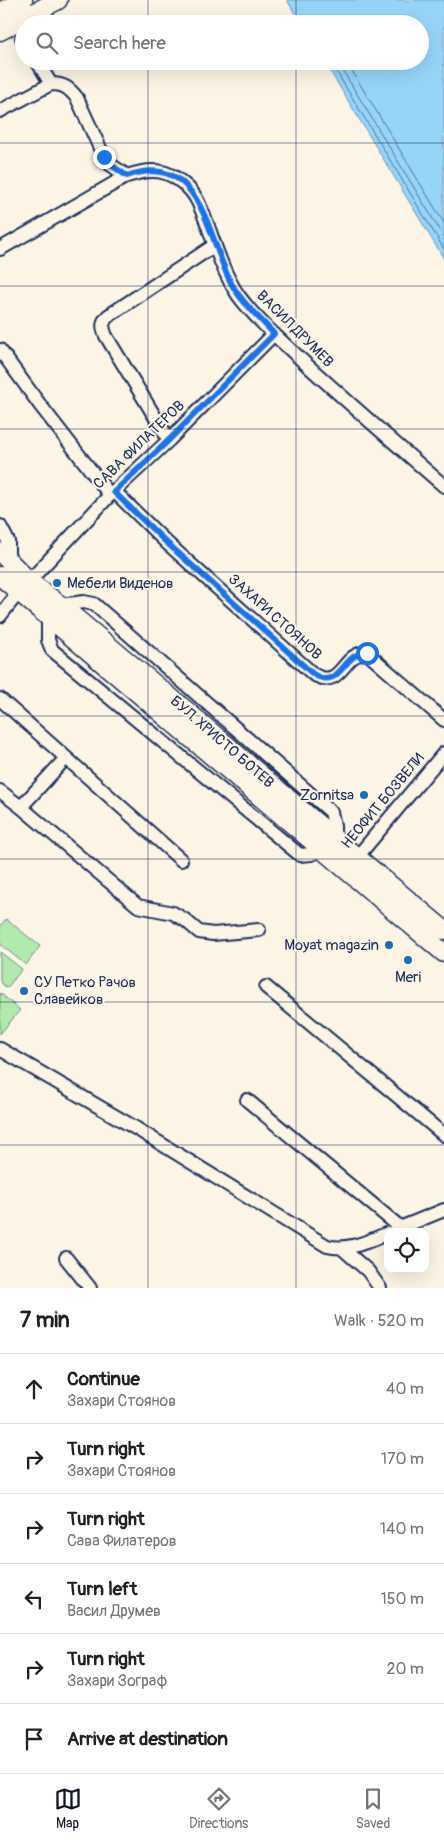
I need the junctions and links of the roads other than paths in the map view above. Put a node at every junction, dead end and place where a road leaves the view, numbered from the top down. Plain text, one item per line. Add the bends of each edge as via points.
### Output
1 (23, 0) edge
2 (58, 0) edge
3 (0, 12) edge
4 (30, 15) edge
5 (15, 23) edge
6 (0, 31) edge
7 (42, 70) edge
8 (51, 84) junction
9 (0, 111) edge
10 (127, 176) junction
11 (215, 245) junction
12 (0, 249) edge
13 (274, 334) junction
14 (0, 350) edge
15 (169, 440) junction
16 (444, 486) edge
17 (112, 493) junction
18 (0, 526) edge
19 (3, 563) edge
20 (24, 588) junction
21 (0, 616) edge
22 (0, 699) edge
23 (444, 720) edge
24 (444, 753) edge
25 (65, 759) junction
26 (0, 791) edge
27 (21, 807) junction
28 (328, 844) junction
29 (182, 860) dead end
30 (352, 863) junction
31 (259, 930) dead end
32 (444, 930) edge
33 (444, 954) edge
34 (266, 986) dead end
35 (0, 1049) edge
36 (247, 1100) dead end
37 (444, 1136) edge
38 (444, 1210) edge
39 (394, 1228) edge
40 (401, 1228) edge
41 (384, 1235) edge
42 (338, 1248) junction
43 (66, 1258) dead end
44 (90, 1288) edge
45 (380, 1288) edge

1 - 3 main road
2 - 4 main road
5 - 6 main road
7 - 8 street
8 - 9 street
8 - 10 street via 65,86 72,91 104,157
10 - 11 street, ВАСИЛ ДРУМЕВ via 155,170 180,180 198,202
10 - 12 street, ВАСИЛ ДРУМЕВ
11 - 13 street, ВАСИЛ ДРУМЕВ via 239,296
11 - 15 street via 104,320 106,336
13 - 15 street, САВА ФИЛАТЕРОВ
13 - 16 street, ВАСИЛ ДРУМЕВ
14 - 17 street
15 - 17 street, САВА ФИЛАТЕРОВ
17 - 20 street, САВА ФИЛАТЕРОВ
17 - 23 street, ЗАХАРИ СТОЯНОВ via 313,674 328,679 360,652 367,653
18 - 19 street via 8,542
19 - 20 main road, БУЛ. ХРИСТО БОТЕВ
20 - 21 street, САВА ФИЛАТЕРОВ
20 - 28 main road, БУЛ. ХРИСТО БОТЕВ via 48,618
20 - 28 main road, БУЛ. ХРИСТО БОТЕВ via 60,605 188,712
22 - 25 street
24 - 30 street, НЕОФИТ БОЗВЕЛИ
25 - 27 street
25 - 29 street
26 - 27 street
27 - 31 street via 138,906 174,913 199,932
28 - 30 main road, БУЛ. ХРИСТО БОТЕВ
30 - 32 main road, БУЛ. ХРИСТО БОТЕВ
30 - 33 main road, БУЛ. ХРИСТО БОТЕВ
34 - 37 street
35 - 42 street via 326,1246
36 - 39 street
38 - 40 street
41 - 42 street via 355,1246
42 - 45 street via 368,1271
43 - 44 street

